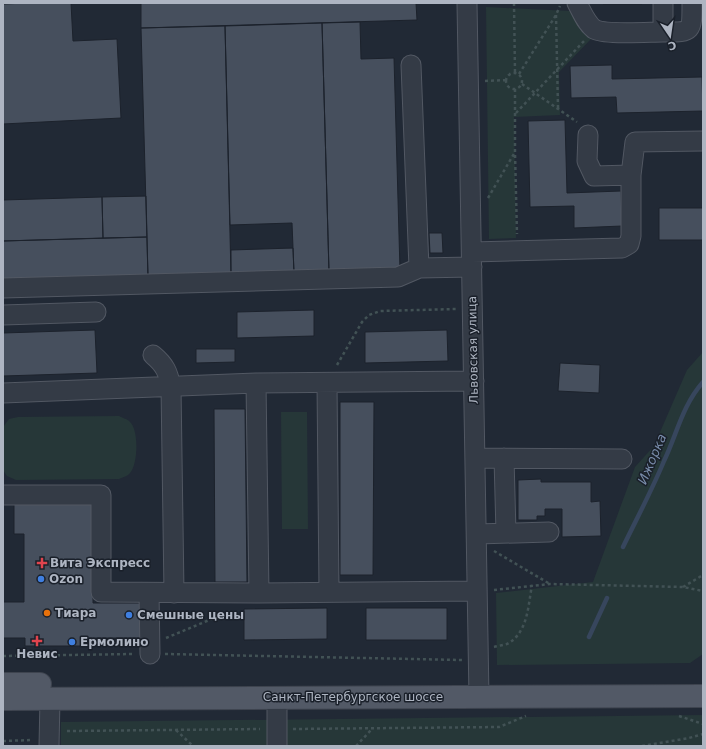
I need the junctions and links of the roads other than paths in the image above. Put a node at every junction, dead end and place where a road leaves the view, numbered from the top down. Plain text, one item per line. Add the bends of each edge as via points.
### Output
1 (467, 3) edge
2 (577, 3) edge
3 (663, 3) edge
4 (692, 3) edge
5 (663, 32) junction
6 (411, 65) dead end
7 (588, 135) road end
8 (703, 141) edge
9 (631, 175) junction
10 (472, 260) junction
11 (419, 268) junction
12 (3, 288) edge
13 (96, 312) dead end
14 (3, 316) edge
15 (153, 355) dead end
16 (474, 381) junction
17 (327, 383) junction
18 (256, 384) junction
19 (171, 387) junction
20 (3, 393) edge
21 (475, 458) junction
22 (504, 458) junction
23 (622, 459) dead end
24 (3, 495) edge
25 (549, 532) dead end
26 (506, 533) junction
27 (482, 541) junction
28 (478, 591) junction
29 (329, 592) junction
30 (149, 593) junction
31 (174, 593) junction
32 (259, 593) junction
33 (150, 654) road end
34 (703, 681) edge
35 (3, 684) edge
36 (479, 690) junction
37 (703, 696) edge
38 (277, 698) junction
39 (3, 699) edge
40 (50, 699) junction
41 (277, 737) edge
42 (49, 741) edge

1 - 10 street, Львовская улица
2 - 5 street via 595,30
3 - 5 street
4 - 5 street via 692,23 689,29 684,32
6 - 11 street
7 - 9 street via 587,161 594,176
8 - 9 street via 635,142
9 - 10 street via 632,236 629,244 622,248 518,252
10 - 11 street
10 - 16 street, Львовская улица
11 - 12 street via 398,277
13 - 14 street
15 - 19 street via 168,374
16 - 17 street
16 - 21 street, Львовская улица
17 - 18 street
17 - 29 street
18 - 19 street
18 - 32 street
19 - 20 street
19 - 31 street
21 - 22 street
21 - 27 street, Львовская улица
22 - 23 street
22 - 26 street
24 - 30 street via 101,495 101,592
25 - 26 street
26 - 27 street
27 - 28 street, Львовская улица
28 - 29 street
28 - 36 street, Львовская улица
29 - 32 street
30 - 31 street
30 - 33 street
31 - 32 street
34 - 36 main road, Санкт-Петербургское шоссе
35 - 36 main road, Санкт-Петербургское шоссе
36 - 37 main road, Санкт-Петербургское шоссе
36 - 38 main road, Санкт-Петербургское шоссе
38 - 40 main road, Санкт-Петербургское шоссе
38 - 41 street
39 - 40 main road, Санкт-Петербургское шоссе
40 - 42 street

